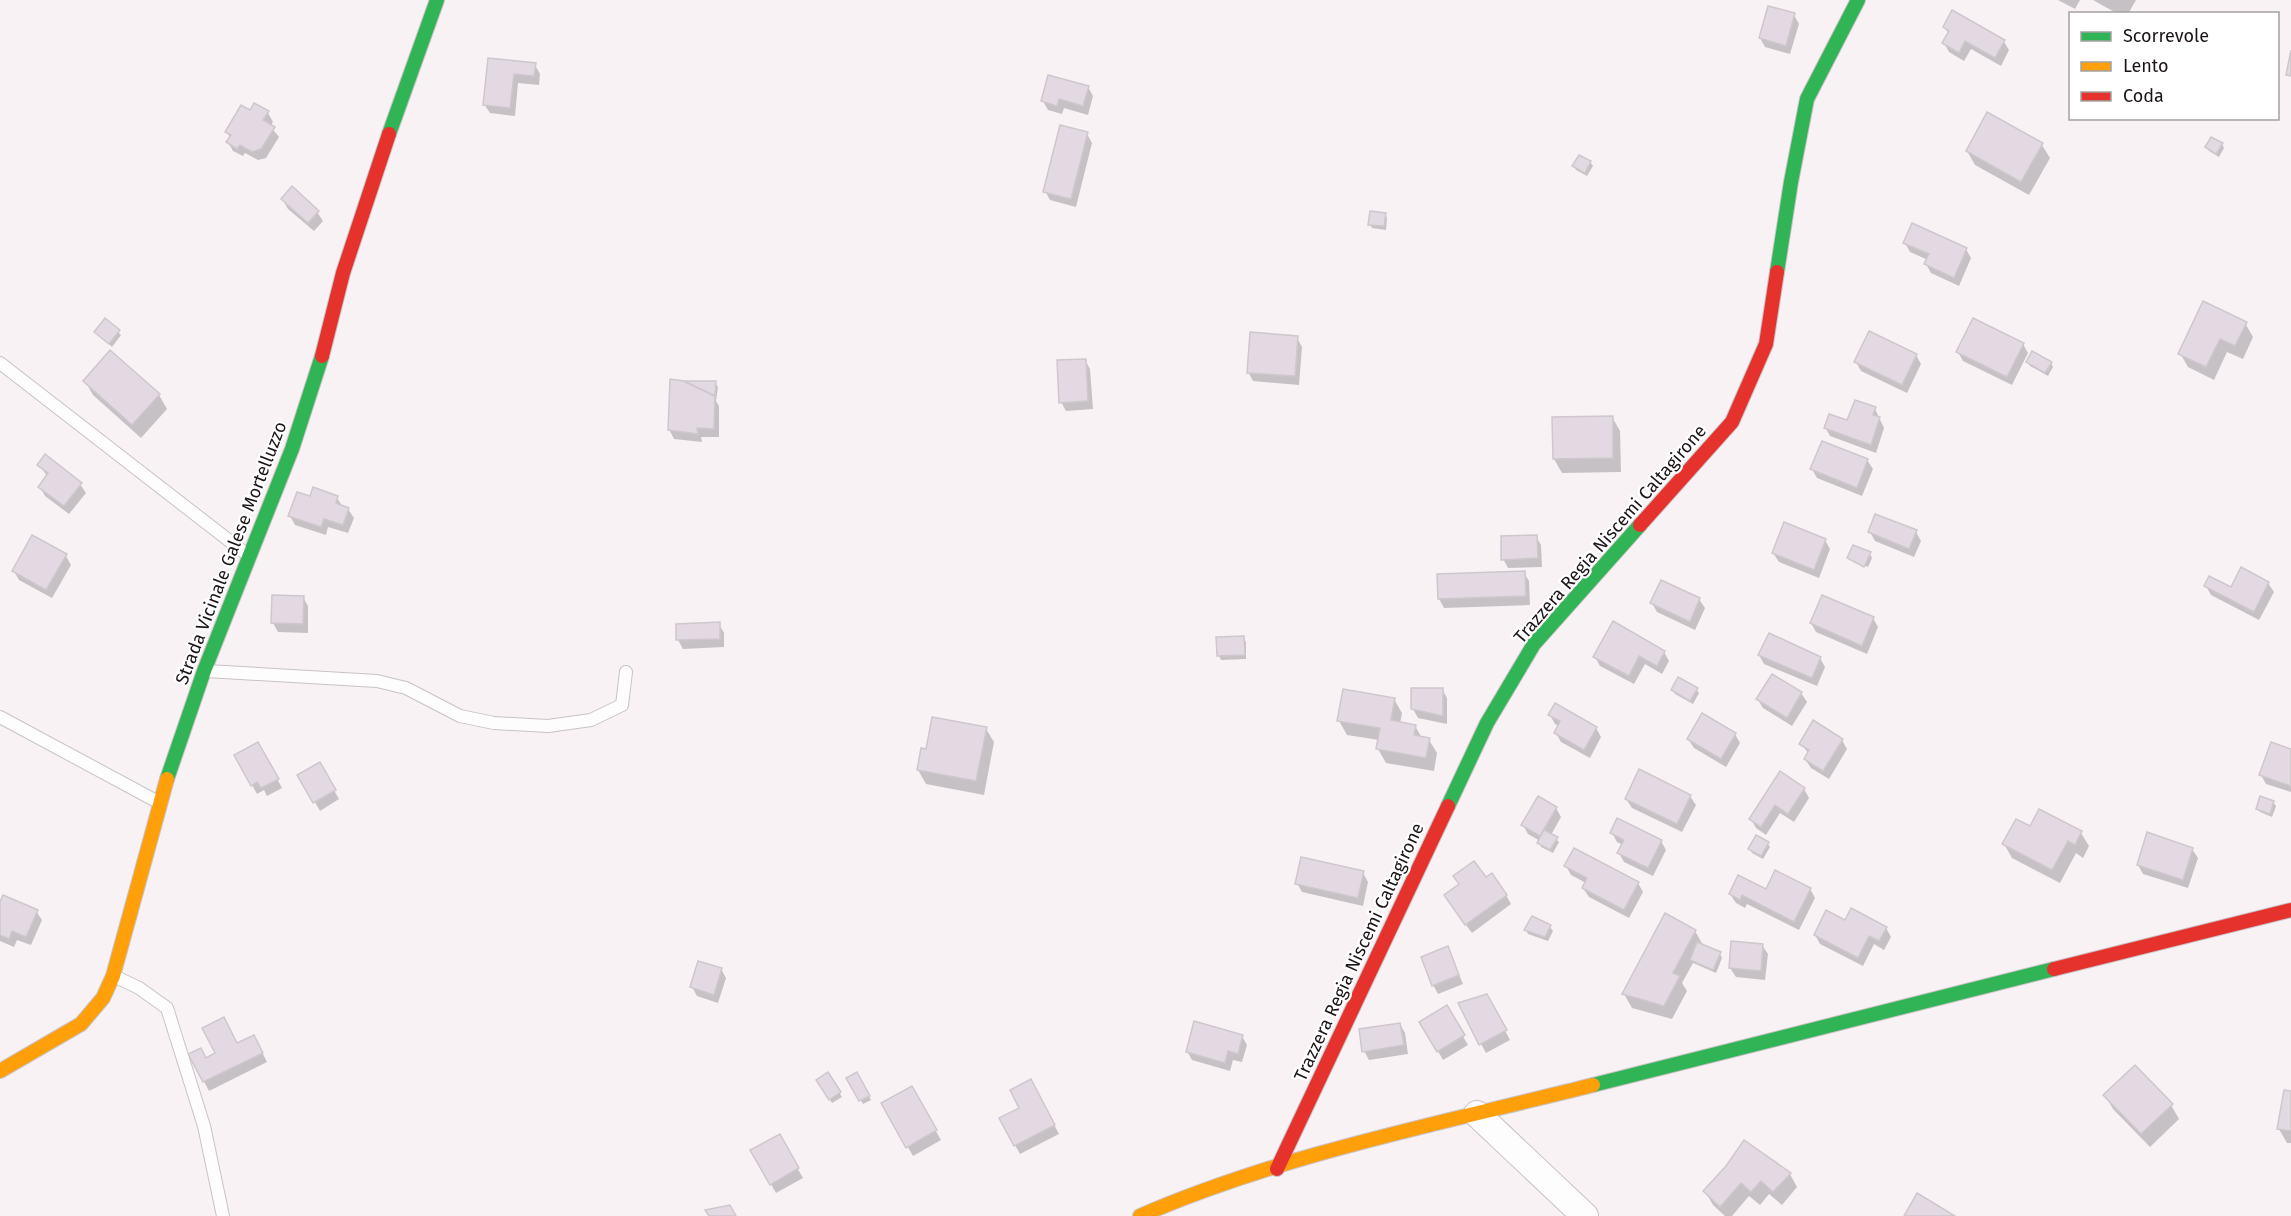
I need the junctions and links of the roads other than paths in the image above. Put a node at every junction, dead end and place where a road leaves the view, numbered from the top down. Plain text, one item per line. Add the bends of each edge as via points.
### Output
1 (437, 0) edge
2 (1858, 0) edge
3 (0, 363) edge
4 (250, 557) junction
5 (204, 671) junction
6 (627, 672) dead end
7 (0, 717) edge
8 (159, 802) junction
9 (2291, 910) edge
10 (113, 976) junction
11 (0, 1071) edge
12 (1477, 1114) junction
13 (1277, 1169) junction
14 (223, 1216) edge
15 (1140, 1216) edge
16 (1585, 1216) edge

1 - 4 street, Strada Vicinale Galese Mortelluzzo via 343,273 323,353 292,449
2 - 13 street, Trazzera Regia Niscemi Caltagirone via 1807,99 1766,344 1732,422 1534,644 1487,723
3 - 4 lane
4 - 5 street, Strada Vicinale Galese Mortelluzzo
5 - 6 lane via 377,681 406,688 460,716 494,723 548,726 591,720 622,705
5 - 8 street, Strada Vicinale Galese Mortelluzzo
7 - 8 lane
8 - 10 street, Strada Vicinale Galese Mortelluzzo
9 - 12 street
10 - 11 street, Strada Vicinale Galese Mortelluzzo via 103,998 81,1024
10 - 14 lane via 167,1008 204,1126
12 - 13 street
12 - 16 street
13 - 15 street via 1194,1193

